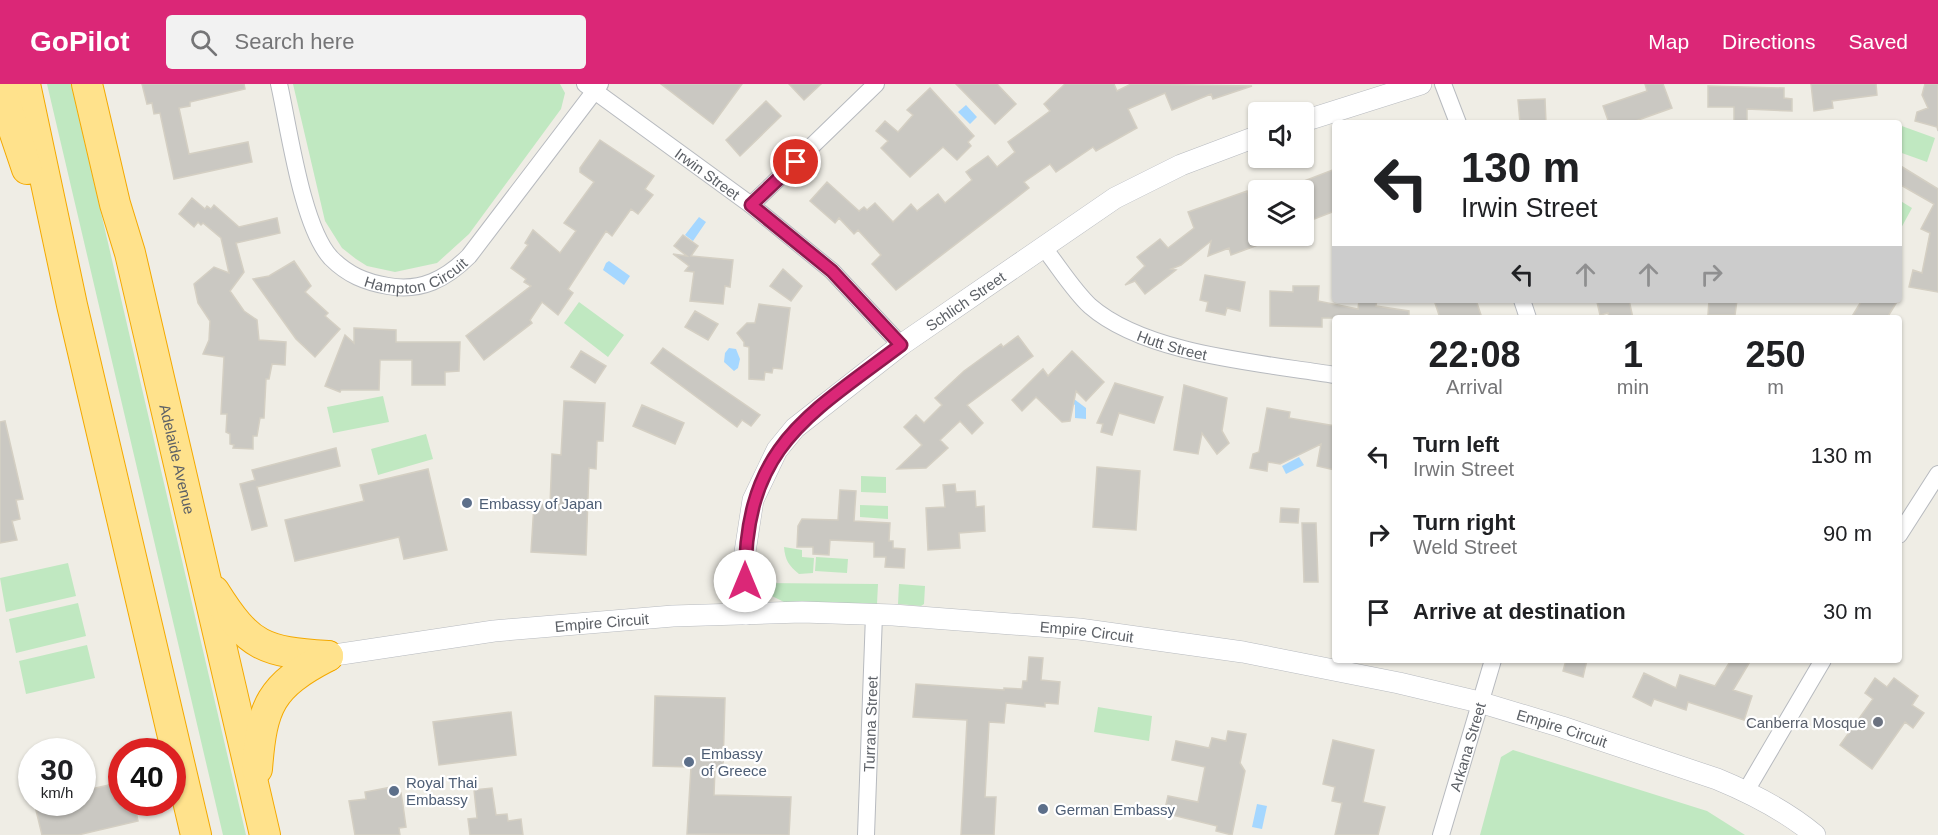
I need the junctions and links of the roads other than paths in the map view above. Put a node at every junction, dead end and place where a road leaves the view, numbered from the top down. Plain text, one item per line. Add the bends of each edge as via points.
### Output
1 (26, 84) edge
2 (87, 84) edge
3 (105, 84) edge
4 (279, 84) edge
5 (876, 84) edge
6 (1421, 84) edge
7 (1443, 84) edge
8 (593, 86) edge
9 (0, 89) edge
10 (1314, 118) edge
11 (1457, 120) edge
12 (1248, 140) edge
13 (751, 205) junction
14 (1044, 248) junction
15 (130, 253) junction
16 (72, 305) junction
17 (901, 345) junction
18 (1332, 374) edge
19 (1938, 474) edge
20 (1902, 530) edge
21 (204, 576) junction
22 (746, 614) junction
23 (874, 615) junction
24 (328, 656) junction
25 (1492, 663) edge
26 (1821, 663) edge
27 (1479, 702) junction
28 (1746, 791) junction
29 (255, 793) junction
30 (196, 835) edge
31 (265, 835) edge
32 (866, 835) edge
33 (1441, 835) edge
34 (1815, 835) edge

1 - 16 highway
2 - 15 highway, Adelaide Avenue
3 - 15 highway via 128,199
4 - 8 street, Hampton Circuit via 307,208 330,256 364,282 410,288 446,277 470,256
5 - 13 street
6 - 10 street
7 - 11 street
8 - 13 street, Irwin Street
9 - 16 highway
12 - 14 street, Schlich Street via 1180,165 1115,198
13 - 17 street, Irwin Street via 832,271
14 - 17 street, Schlich Street
14 - 18 street, Hutt Street via 1090,305 1146,339
15 - 21 highway, Adelaide Avenue
16 - 30 highway
17 - 22 street, Schlich Street via 825,402 777,450 753,500 747,523
19 - 20 street
21 - 24 highway via 236,624 257,642 281,652
21 - 29 highway, Adelaide Avenue
22 - 23 street, Empire Circuit
22 - 24 street, Empire Circuit via 562,623
23 - 27 street, Empire Circuit via 1132,634 1311,664
23 - 32 street, Turrana Street
24 - 29 highway via 291,678 271,701 259,740
25 - 27 street, Arkana Street
26 - 28 street
27 - 28 street, Empire Circuit via 1644,753
27 - 33 street, Arkana Street
28 - 34 street, Empire Circuit
29 - 31 highway, Adelaide Avenue

